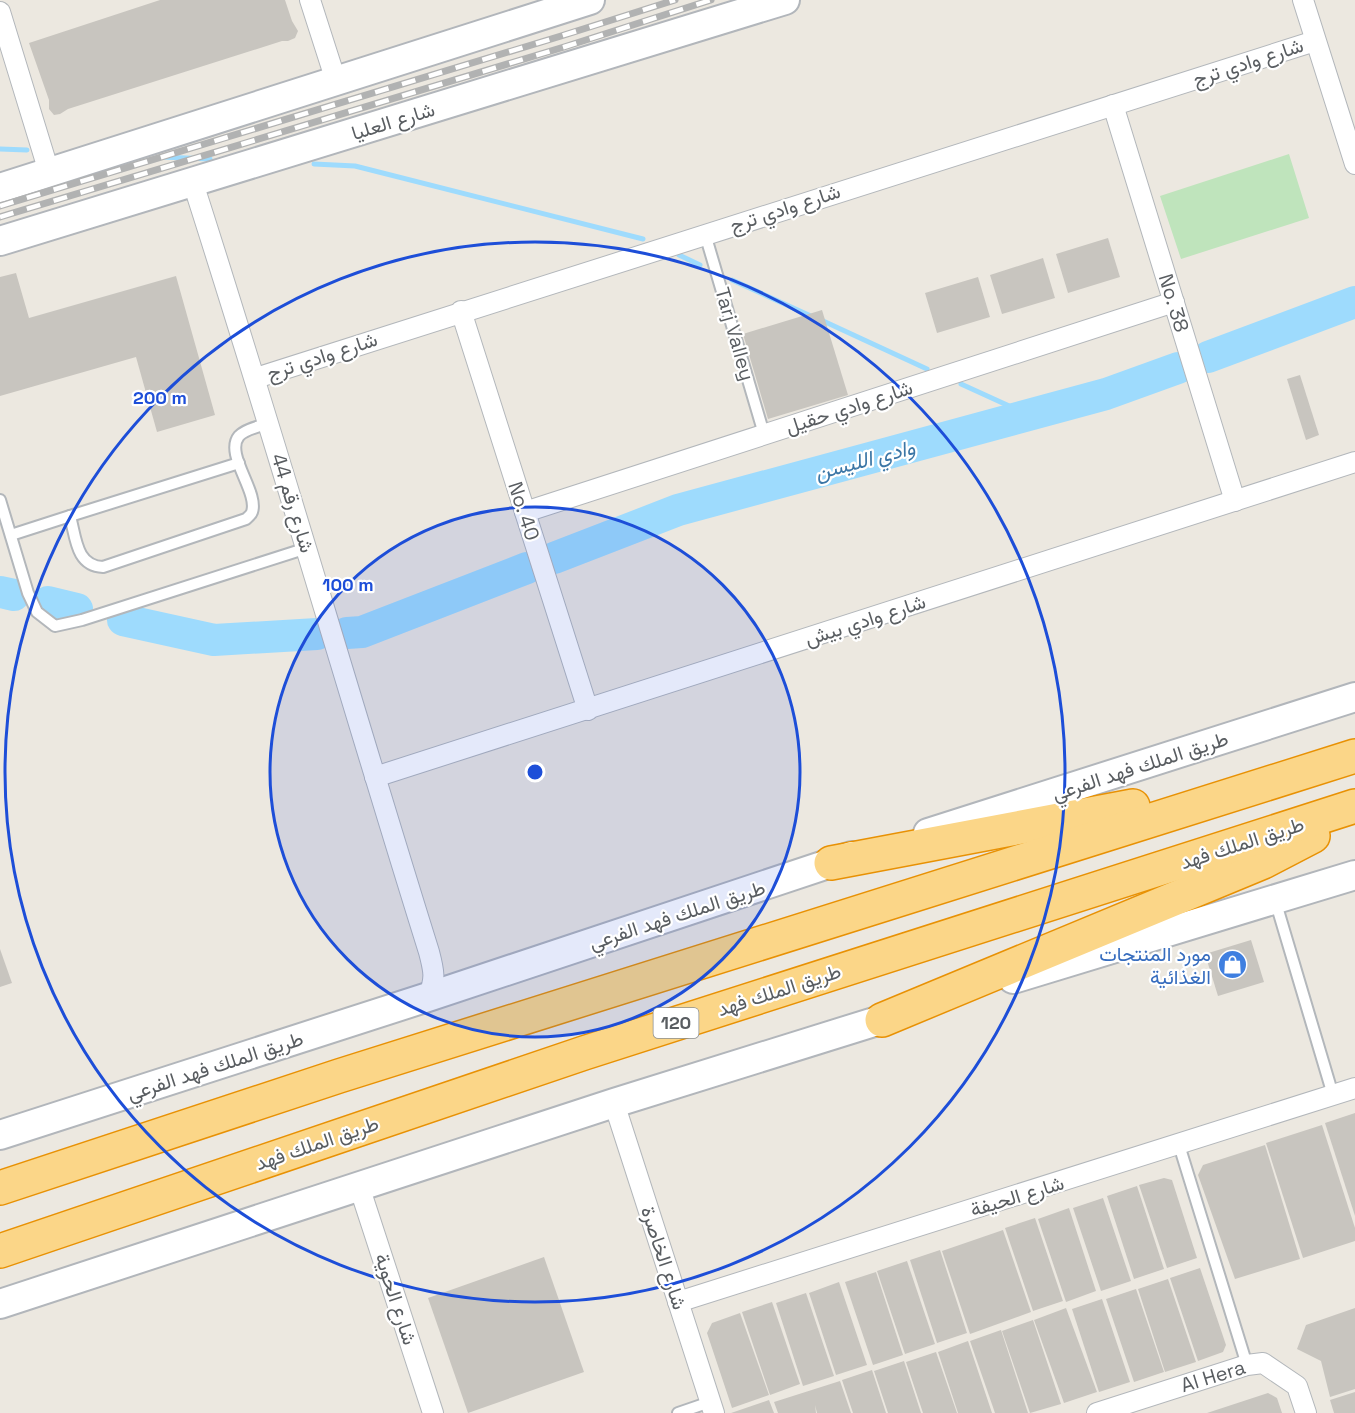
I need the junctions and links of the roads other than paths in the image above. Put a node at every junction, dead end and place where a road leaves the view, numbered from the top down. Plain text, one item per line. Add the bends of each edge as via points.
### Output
1 (310, 0) edge
2 (590, 0) edge
3 (785, 0) edge
4 (1303, 0) edge
5 (536, 8) edge
6 (0, 12) edge
7 (1315, 41) junction
8 (336, 81) junction
9 (1113, 105) junction
10 (1355, 164) edge
11 (49, 172) junction
12 (193, 183) junction
13 (0, 188) edge
14 (705, 234) junction
15 (0, 241) edge
16 (1174, 302) junction
17 (460, 311) junction
18 (256, 378) junction
19 (269, 423) junction
20 (764, 434) junction
21 (1355, 462) edge
22 (239, 463) junction
23 (0, 500) edge
24 (1235, 501) junction
25 (525, 512) junction
26 (70, 516) junction
27 (11, 535) junction
28 (307, 548) junction
29 (1355, 698) edge
30 (588, 710) junction
31 (1355, 756) edge
32 (375, 777) junction
33 (1279, 778) junction
34 (1355, 806) edge
35 (1355, 814) edge
36 (831, 863) junction
37 (1355, 875) edge
38 (1275, 900) junction
39 (428, 997) junction
40 (882, 1020) junction
41 (1355, 1088) edge
42 (1334, 1095) junction
43 (614, 1103) junction
44 (0, 1135) edge
45 (1179, 1145) junction
46 (359, 1186) junction
47 (0, 1188) edge
48 (0, 1251) edge
49 (678, 1302) junction
50 (0, 1304) edge
51 (1247, 1365) junction
52 (712, 1408) edge
53 (1101, 1412) edge
54 (433, 1413) edge
55 (678, 1413) edge
56 (1306, 1413) edge

1 - 8 street
2 - 5 main road
3 - 12 main road, شارع العليا
4 - 7 street
5 - 8 main road
6 - 11 street
7 - 9 street, شارع وادي ترج
7 - 10 street
8 - 11 main road
9 - 14 street, شارع وادي ترج
9 - 16 street, No. 38
11 - 13 main road
12 - 15 main road, شارع العليا
12 - 18 street, شارع رقم 44
14 - 17 street, شارع وادي ترج
14 - 20 lane, Tarj Valley
16 - 20 street, شارع وادي حقيل
16 - 24 street, No. 38
17 - 18 street, شارع وادي ترج
17 - 25 street, No. 40
18 - 19 street, شارع رقم 44
19 - 22 lane via 241,433 236,440
19 - 28 street, شارع رقم 44
20 - 25 street, شارع وادي حقيل
21 - 24 street, شارع وادي بيش
22 - 26 lane
22 - 26 lane via 252,503 252,512 246,519 103,567 92,566 83,559
23 - 27 lane
24 - 30 street, شارع وادي بيش
25 - 30 street, No. 40
26 - 27 lane
27 - 28 lane via 28,593 38,612 56,626
28 - 32 street, شارع رقم 44
29 - 36 main road, طريق الملك فهد الفرعي
30 - 32 street, شارع وادي بيش
31 - 33 highway
32 - 39 street, شارع رقم 44 via 434,970
33 - 36 highway
33 - 47 highway via 339,1076
34 - 48 highway, طريق الملك فهد / 120 via 595,1049
35 - 40 highway via 1263,862
36 - 39 main road, طريق الملك فهد الفرعي
37 - 38 main road
38 - 40 main road
38 - 42 lane
39 - 44 main road, طريق الملك فهد الفرعي
40 - 43 main road
41 - 42 street, شارع الحيفة
42 - 45 street, شارع الحيفة
43 - 46 main road
43 - 49 street, شارع الخاصرة
45 - 49 street, شارع الحيفة
45 - 51 lane
46 - 50 main road
46 - 54 street, شارع الحوية
49 - 52 street, شارع الخاصرة
51 - 53 street, Al Hera
51 - 56 street, Al Hera via 1263,1363 1297,1386
52 - 55 lane

